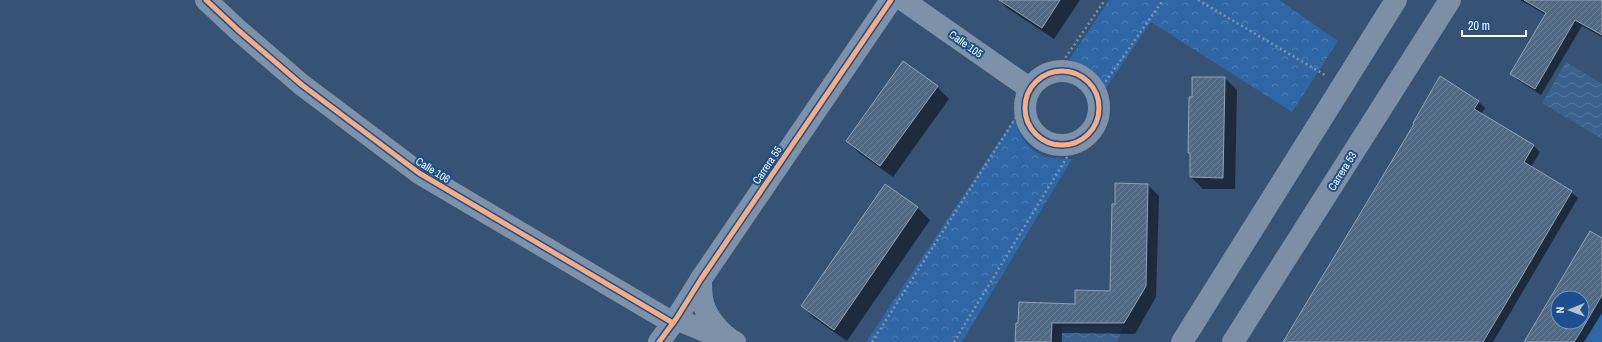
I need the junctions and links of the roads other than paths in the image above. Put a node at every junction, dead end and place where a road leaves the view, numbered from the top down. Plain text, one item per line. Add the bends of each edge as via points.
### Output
1 (206, 0) edge
2 (891, 0) edge
3 (903, 0) edge
4 (1396, 0) edge
5 (1450, 0) edge
6 (1027, 96) junction
7 (701, 279) junction
8 (675, 321) junction
9 (660, 342) edge
10 (734, 342) edge
11 (1182, 342) edge
12 (1233, 342) edge

1 - 8 street, Calle 106 via 302,85 419,173
2 - 7 street, Carrera 55
3 - 6 street, Calle 105
4 - 11 main road
5 - 12 main road, Carrera 53
6 - 6 street via 1041,76 1057,70 1074,72 1088,80 1097,94 1100,109 1096,124 1087,136 1075,144 1056,146 1039,138 1027,123
7 - 8 street, Carrera 55
7 - 10 street, Calle 106 via 702,300 711,321
8 - 9 street, Carrera 55
8 - 10 street, Calle 106

